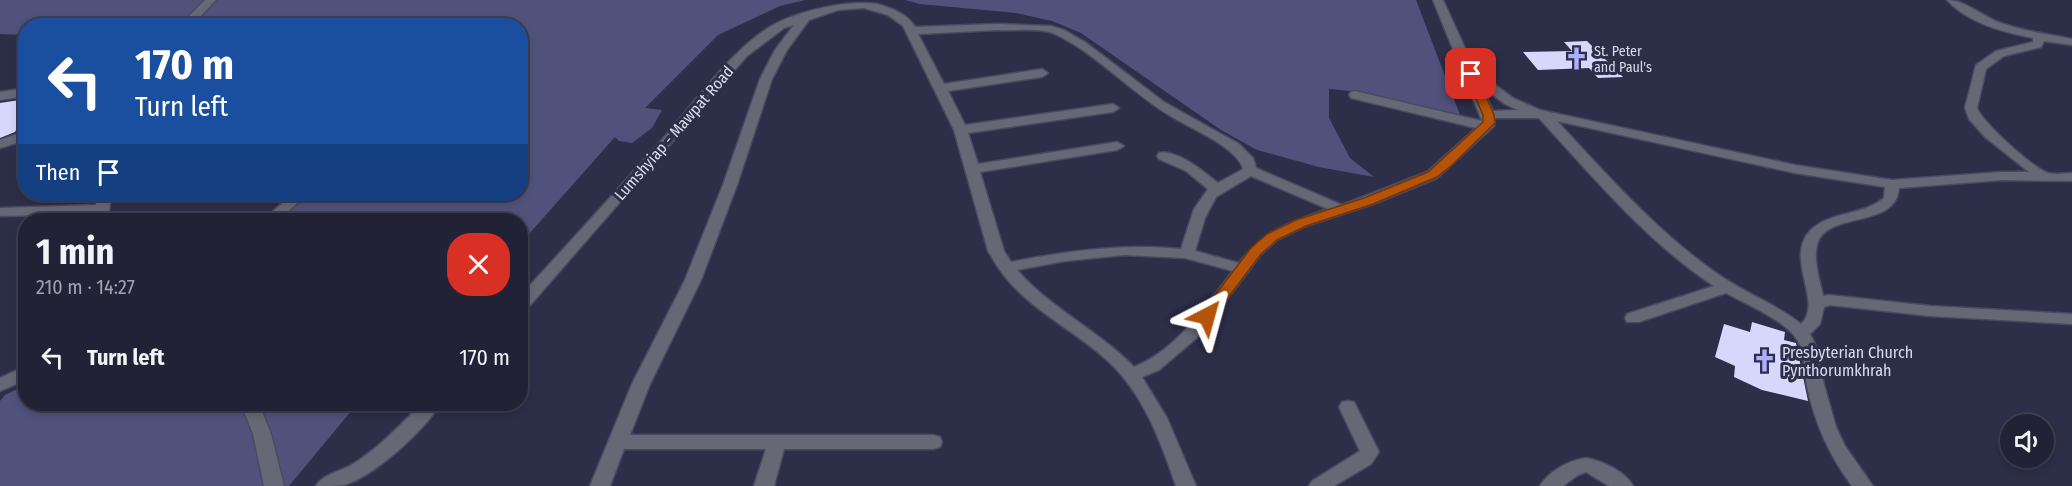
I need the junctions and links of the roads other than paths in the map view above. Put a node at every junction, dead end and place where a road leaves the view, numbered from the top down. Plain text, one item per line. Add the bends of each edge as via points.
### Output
1 (212, 0) edge
2 (855, 0) edge
3 (1438, 0) edge
4 (1952, 0) edge
5 (835, 7) junction
6 (806, 16) junction
7 (193, 18) edge
8 (912, 31) junction
9 (2038, 36) junction
10 (2072, 42) edge
11 (1042, 73) dead end
12 (1471, 74) junction
13 (941, 88) junction
14 (18, 93) edge
15 (1355, 95) dead end
16 (0, 96) edge
17 (1113, 108) dead end
18 (1540, 113) junction
19 (1487, 121) junction
20 (961, 130) junction
21 (18, 138) edge
22 (0, 144) edge
23 (1117, 146) dead end
24 (1164, 156) dead end
25 (972, 169) junction
26 (1250, 170) junction
27 (2043, 176) junction
28 (2072, 177) edge
29 (1892, 184) junction
30 (1217, 189) junction
31 (293, 201) edge
32 (1341, 210) junction
33 (0, 212) edge
34 (34, 213) edge
35 (278, 213) edge
36 (1187, 252) junction
37 (1006, 268) junction
38 (1243, 268) junction
39 (1727, 287) junction
40 (528, 297) edge
41 (1817, 304) junction
42 (1633, 318) dead end
43 (2072, 318) edge
44 (1801, 333) junction
45 (1130, 375) junction
46 (18, 376) edge
47 (0, 385) edge
48 (1348, 407) dead end
49 (253, 411) edge
50 (424, 411) edge
51 (618, 442) junction
52 (777, 442) junction
53 (933, 442) dead end
54 (274, 486) edge
55 (326, 486) edge
56 (600, 486) edge
57 (764, 486) edge
58 (1186, 486) edge
59 (1318, 486) edge
60 (1550, 486) edge
61 (1623, 486) edge
62 (1863, 486) edge

1 - 7 street
2 - 5 street, Lumshyiap - Mawpat Road
3 - 12 street
4 - 9 street via 1992,23
5 - 6 street, Lumshyiap - Mawpat Road
5 - 8 street via 878,7 901,18
6 - 40 street, Lumshyiap - Mawpat Road via 780,26 743,54
6 - 51 street via 766,79 693,280 641,384
8 - 13 street
8 - 26 street via 998,27 1060,32 1151,99 1234,147 1248,161
9 - 10 street
9 - 27 street via 2037,45 2000,53 1980,68 1971,114
11 - 13 street
12 - 18 street via 1509,101
12 - 19 street
13 - 20 street
14 - 16 street
15 - 19 street
17 - 20 street
18 - 19 street
18 - 29 street via 1795,169
18 - 39 street via 1621,196
19 - 32 street via 1432,175
20 - 25 street
21 - 22 street
23 - 25 street
24 - 30 street via 1191,168
25 - 37 street via 996,251
26 - 30 street
26 - 32 street
27 - 28 street
27 - 29 street
29 - 41 street via 1891,199 1882,207 1829,223 1815,232 1808,244
30 - 36 street via 1204,206
31 - 35 street
32 - 38 street via 1272,237
33 - 34 street
36 - 37 street via 1092,253
36 - 38 street
37 - 45 street via 1037,300 1088,336
38 - 45 street via 1194,331 1153,366
39 - 42 street
39 - 44 street
41 - 43 street via 1829,300 1922,311
41 - 44 street via 1812,324
44 - 62 street via 1809,351 1826,428 1835,449
45 - 58 street via 1158,417
46 - 47 street
48 - 59 street via 1370,452
49 - 54 street
50 - 55 street via 387,450
51 - 52 street
51 - 56 street
52 - 53 street
52 - 57 street
60 - 61 street via 1580,464 1591,465

